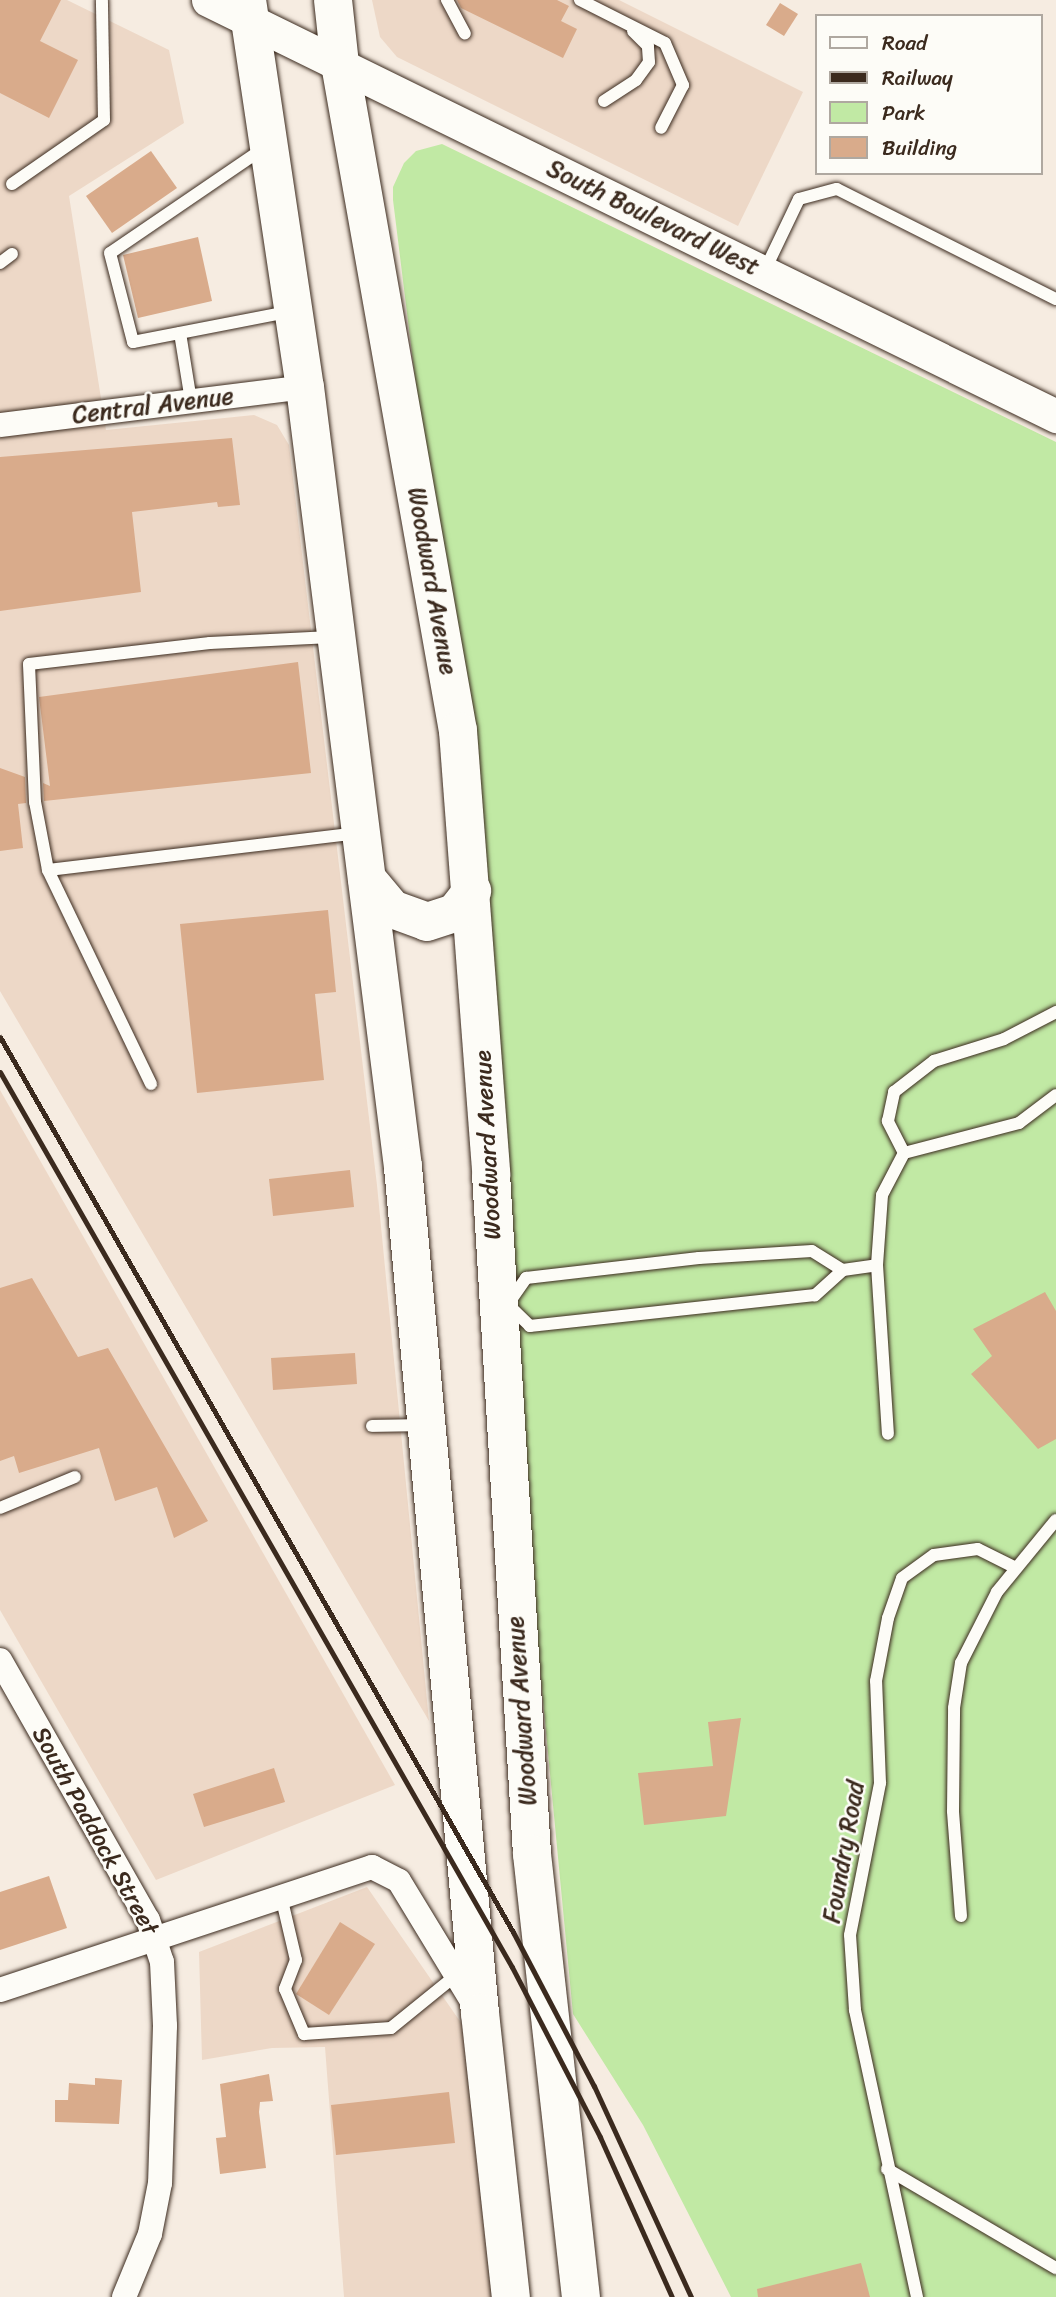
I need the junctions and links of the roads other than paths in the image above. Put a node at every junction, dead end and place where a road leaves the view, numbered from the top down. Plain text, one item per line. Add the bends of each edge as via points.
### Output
1 (102, 0) edge
2 (208, 0) edge
3 (333, 0) edge
4 (447, 0) edge
5 (580, 0) edge
6 (249, 10) edge
7 (624, 21) junction
8 (465, 34) dead end
9 (341, 64) junction
10 (604, 101) dead end
11 (661, 128) dead end
12 (270, 144) junction
13 (12, 184) dead end
14 (12, 254) dead end
15 (0, 263) edge
16 (763, 272) junction
17 (1056, 299) edge
18 (295, 311) junction
19 (180, 333) junction
20 (305, 387) junction
21 (191, 401) junction
22 (1056, 416) edge
23 (0, 425) edge
24 (335, 636) junction
25 (359, 833) junction
26 (48, 870) junction
27 (367, 879) junction
28 (472, 891) junction
29 (1056, 1012) edge
30 (151, 1084) dead end
31 (1056, 1095) edge
32 (904, 1153) junction
33 (877, 1265) junction
34 (843, 1270) junction
35 (502, 1303) junction
36 (426, 1424) junction
37 (372, 1426) dead end
38 (888, 1434) dead end
39 (75, 1477) dead end
40 (0, 1508) edge
41 (1056, 1520) edge
42 (1014, 1567) junction
43 (0, 1660) edge
44 (281, 1896) junction
45 (961, 1916) dead end
46 (156, 1938) junction
47 (455, 1976) junction
48 (0, 1990) edge
49 (480, 2013) junction
50 (887, 2169) junction
51 (1056, 2269) edge
52 (124, 2297) edge
53 (511, 2297) edge
54 (581, 2297) edge
55 (917, 2297) edge

1 - 13 lane via 104,120
2 - 6 street, South Boulevard West
3 - 9 main road, Woodward Avenue
4 - 8 lane
5 - 7 lane
6 - 9 street, South Boulevard West
6 - 12 main road
7 - 10 lane via 648,46 649,62 636,80
7 - 11 lane via 665,43 682,78
9 - 16 street, South Boulevard West
9 - 28 main road, Woodward Avenue via 458,731
12 - 18 main road
12 - 19 lane via 110,253 133,342
14 - 15 lane
16 - 17 lane via 799,199 837,189
16 - 22 street, South Boulevard West
18 - 19 lane
18 - 20 main road
19 - 21 lane
20 - 21 street, Central Avenue
20 - 24 main road
21 - 23 street, Central Avenue
24 - 25 main road
24 - 26 lane via 210,643 29,664 35,802
25 - 26 lane
25 - 27 main road
26 - 30 lane
27 - 28 main road via 392,909 427,922 454,913
27 - 36 main road via 403,1167
28 - 35 main road, Woodward Avenue
29 - 32 lane via 1004,1039 934,1061 894,1092 888,1121
31 - 32 lane via 1019,1122
32 - 33 lane via 882,1195
33 - 34 lane
33 - 38 lane
34 - 35 lane via 812,1251 699,1258 526,1278
34 - 35 lane via 815,1295 543,1325 530,1326
35 - 54 main road, Woodward Avenue via 532,1854
36 - 37 lane
36 - 49 main road
39 - 40 lane
41 - 42 lane
42 - 45 lane via 973,1634 956,1683 953,1811
42 - 50 lane, Foundry Road via 978,1549 934,1555 902,1577 888,1618 876,1681 880,1783 850,1935 855,2010
43 - 46 street, South Paddock Street
44 - 46 street
44 - 47 street via 362,1868 391,1873
44 - 47 lane via 296,1960 285,1989 304,2034 391,2028
46 - 48 street
46 - 52 street, South Paddock Street via 165,1994 160,2183 150,2234
47 - 49 street
49 - 53 main road
50 - 51 lane
50 - 55 lane, Foundry Road

